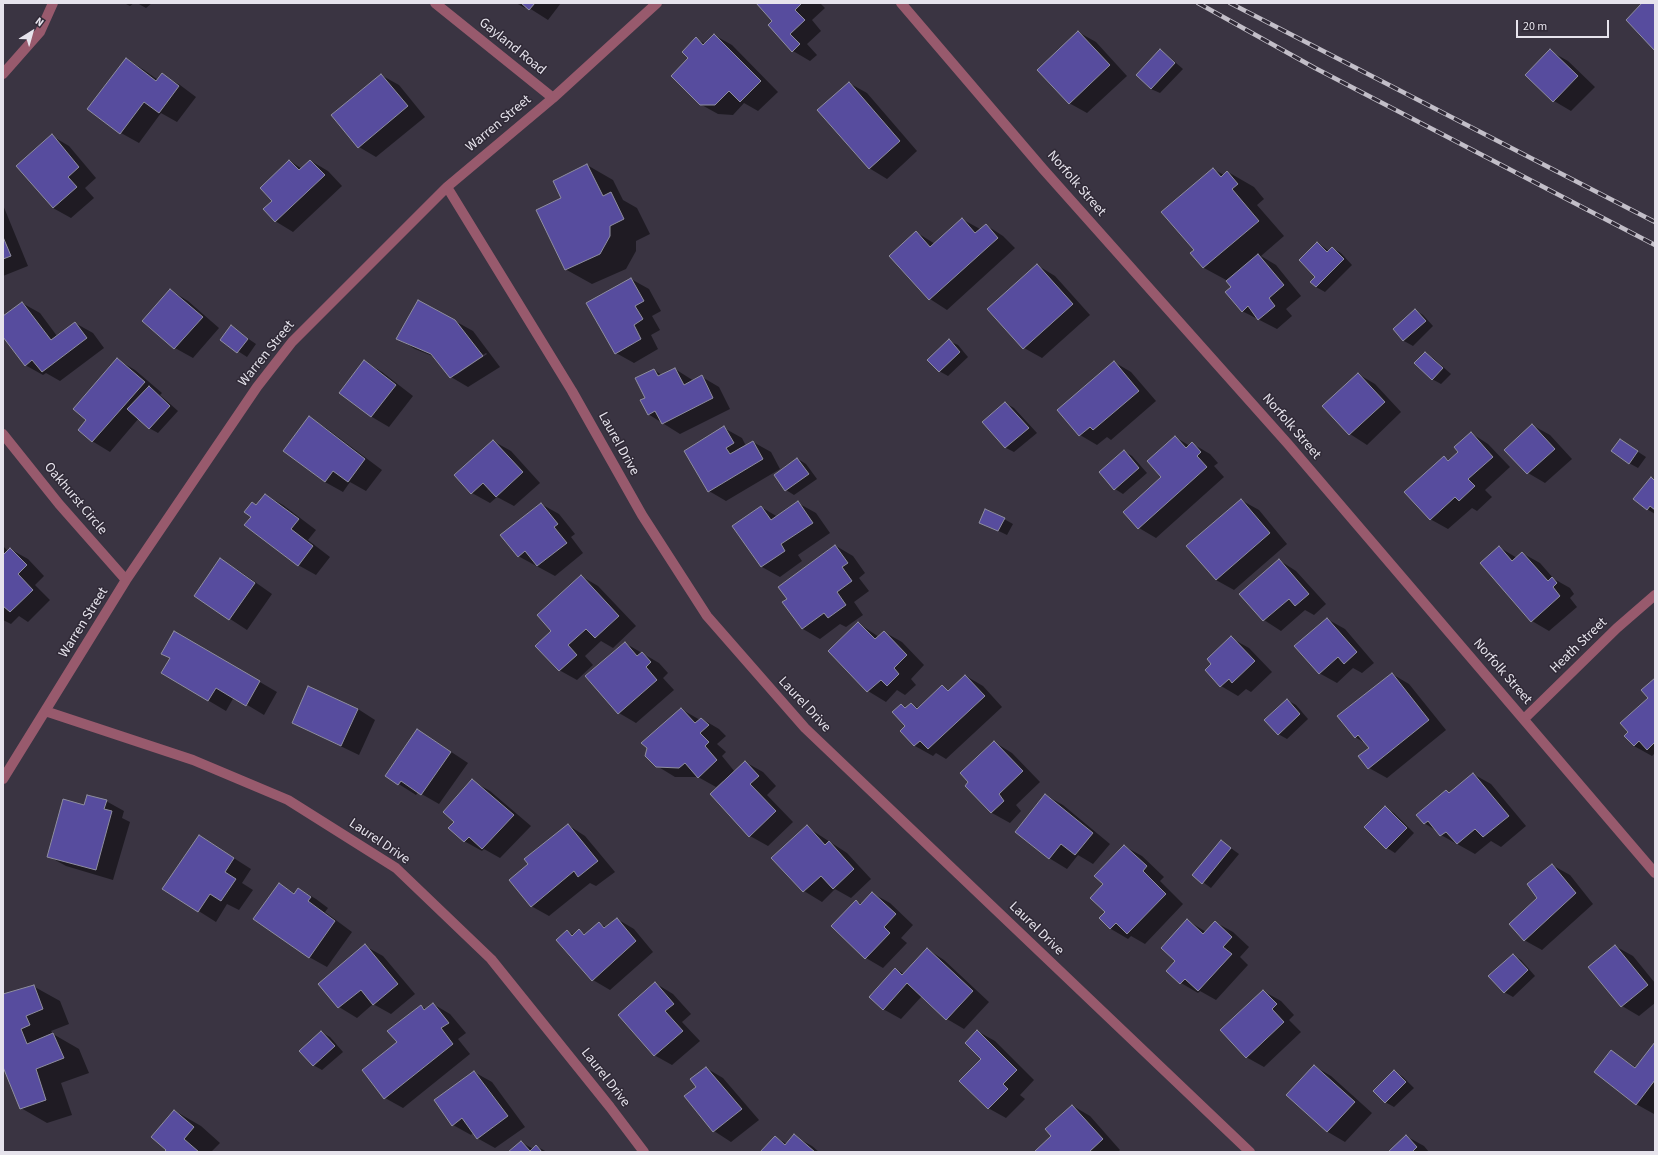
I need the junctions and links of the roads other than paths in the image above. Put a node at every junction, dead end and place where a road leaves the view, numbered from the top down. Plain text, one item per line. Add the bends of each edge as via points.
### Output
1 (53, 3) edge
2 (435, 3) edge
3 (657, 3) edge
4 (901, 3) edge
5 (3, 74) edge
6 (553, 98) junction
7 (447, 187) junction
8 (3, 434) edge
9 (126, 580) junction
10 (1655, 595) edge
11 (45, 711) junction
12 (1524, 720) junction
13 (3, 779) edge
14 (1655, 872) edge
15 (644, 1152) edge
16 (1250, 1152) edge

1 - 5 street via 40,32
2 - 6 street, Gayland Road
3 - 6 street, Warren Street
4 - 12 street, Norfolk Street via 1043,169 1288,444
6 - 7 street, Warren Street
7 - 9 street, Warren Street via 292,342 257,387
7 - 16 street, Laurel Drive via 572,391 642,516 706,616 804,728
8 - 9 street, Oakhurst Circle via 59,504
9 - 11 street, Warren Street
10 - 12 street, Heath Street via 1617,628
11 - 13 street, Warren Street
11 - 15 street, Laurel Drive via 193,760 288,800 396,868 491,959
12 - 14 street, Norfolk Street

